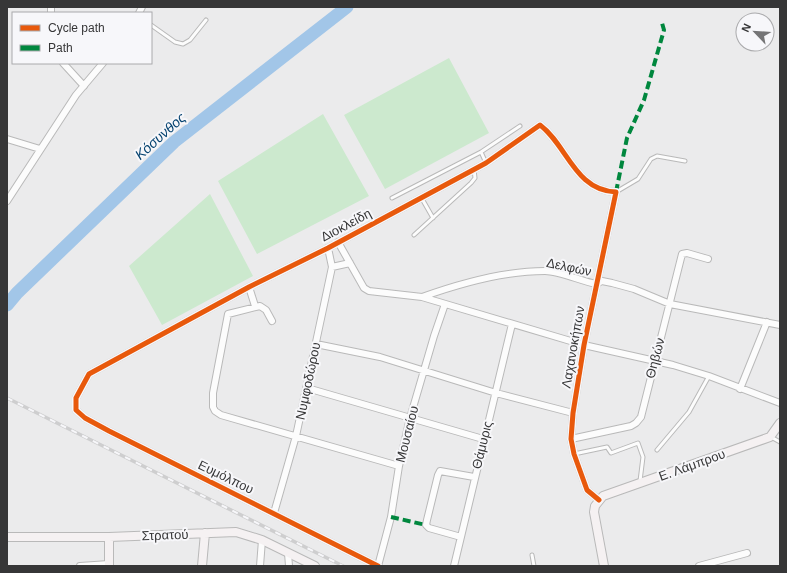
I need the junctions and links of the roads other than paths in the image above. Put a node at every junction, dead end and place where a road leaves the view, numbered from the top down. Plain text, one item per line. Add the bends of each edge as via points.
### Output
1 (206, 20) dead end
2 (152, 26) edge
3 (64, 64) edge
4 (101, 64) edge
5 (84, 86) junction
6 (520, 126) dead end
7 (7, 139) edge
8 (40, 149) junction
9 (481, 152) junction
10 (685, 161) dead end
11 (486, 163) junction
12 (474, 169) junction
13 (616, 192) junction
14 (422, 197) junction
15 (392, 198) dead end
16 (7, 201) edge
17 (432, 218) junction
18 (414, 235) dead end
19 (338, 242) junction
20 (328, 248) junction
21 (708, 259) dead end
22 (350, 263) junction
23 (332, 267) junction
24 (596, 284) junction
25 (249, 287) junction
26 (422, 297) junction
27 (445, 304) junction
28 (670, 304) junction
29 (255, 306) junction
30 (272, 321) dead end
31 (767, 322) junction
32 (512, 324) junction
33 (780, 325) edge
34 (316, 344) junction
35 (584, 345) junction
36 (654, 361) junction
37 (424, 370) junction
38 (709, 376) junction
39 (307, 388) junction
40 (740, 389) junction
41 (496, 394) junction
42 (76, 398) joint
43 (780, 404) edge
44 (573, 413) junction
45 (410, 418) junction
46 (780, 423) edge
47 (296, 436) junction
48 (770, 437) junction
49 (484, 439) junction
50 (572, 439) junction
51 (780, 442) edge
52 (657, 450) dead end
53 (574, 454) junction
54 (399, 466) junction
55 (474, 477) junction
56 (640, 484) junction
57 (599, 500) junction
58 (274, 513) junction
59 (205, 533) junction
60 (7, 537) edge
61 (109, 537) junction
62 (461, 537) junction
63 (262, 540) junction
64 (288, 553) junction
65 (747, 554) dead end
66 (532, 555) dead end
67 (109, 565) edge
68 (80, 566) edge
69 (202, 566) edge
70 (260, 566) edge
71 (289, 566) edge
72 (315, 566) edge
73 (378, 566) edge
74 (454, 566) edge
75 (534, 566) edge
76 (604, 566) edge
77 (699, 566) edge

1 - 2 lane via 190,40 183,44 175,42
3 - 5 street
4 - 5 street
5 - 8 street
6 - 9 lane
7 - 8 street
8 - 16 street
9 - 11 lane
9 - 15 lane
10 - 13 lane via 658,156 651,159 638,179
11 - 12 street, Διοκλείδη
11 - 13 street, Διοκλείδη via 540,125 588,182 607,192
12 - 14 street, Διοκλείδη
12 - 17 lane via 475,178 471,183
13 - 24 street, Λαχανοκήπων
14 - 17 lane
14 - 19 street, Διοκλείδη
17 - 18 lane
19 - 20 street, Διοκλείδη
19 - 22 street
20 - 23 street, Νυμφοδώρου
20 - 25 street, Διοκλείδη
21 - 28 street, Θηβών via 682,254
22 - 23 street
22 - 26 street via 364,288 369,291
23 - 34 street, Νυμφοδώρου
24 - 26 street, Δελφών via 546,271 494,277 456,285
24 - 28 street, Δελφών via 602,281 612,283
24 - 35 street, Λαχανοκήπων
25 - 29 street
25 - 42 street, Διοκλείδη via 89,374
26 - 27 street
27 - 32 street
27 - 37 street, Μουσαίου
28 - 31 street, Δελφών
28 - 36 street, Θηβών
29 - 30 street via 262,306
29 - 47 street via 228,314 213,393 213,407 221,415
31 - 33 street, Δελφών
31 - 40 street
32 - 35 street
32 - 41 street, Θάμυρις
34 - 37 street via 380,357
34 - 39 street, Νυμφοδώρου
35 - 36 street
35 - 44 street, Λαχανοκήπων
36 - 38 street
36 - 50 street, Θηβών via 641,417 636,423
37 - 41 street
37 - 45 street, Μουσαίου
38 - 40 street
38 - 52 lane via 689,412
39 - 45 street
39 - 47 street, Νυμφοδώρου
40 - 43 street
41 - 44 street
41 - 49 street, Θάμυρις
42 - 58 street, Ευμόλπου via 76,410 86,418
44 - 50 street, Λαχανοκήπων
45 - 49 street
45 - 54 street, Μουσαίου
46 - 48 street
47 - 54 street
47 - 58 street, Νυμφοδώρου
48 - 51 lane
48 - 56 street, Ε. Λάμπρου
49 - 55 street, Θάμυρις
50 - 53 street, Λαχανοκήπων
53 - 56 lane via 607,447 611,453 638,443 644,457
53 - 57 street, Λαχανοκήπων via 587,490
54 - 73 street, Μουσαίου via 391,516
55 - 62 street, Θάμυρις
55 - 62 street via 440,471 426,524 429,528
56 - 57 street, Ε. Λάμπρου via 603,496
57 - 76 street via 594,512
58 - 73 street, Ευμόλπου
59 - 61 street, Στρατού
59 - 63 street, Στρατού via 236,532
59 - 69 street
60 - 61 street, Στρατού
61 - 67 street
62 - 74 street, Θάμυρις
63 - 64 street, Στρατού
63 - 70 street
64 - 71 street
64 - 72 street, Στρατού
65 - 77 street
66 - 75 lane
67 - 68 street

